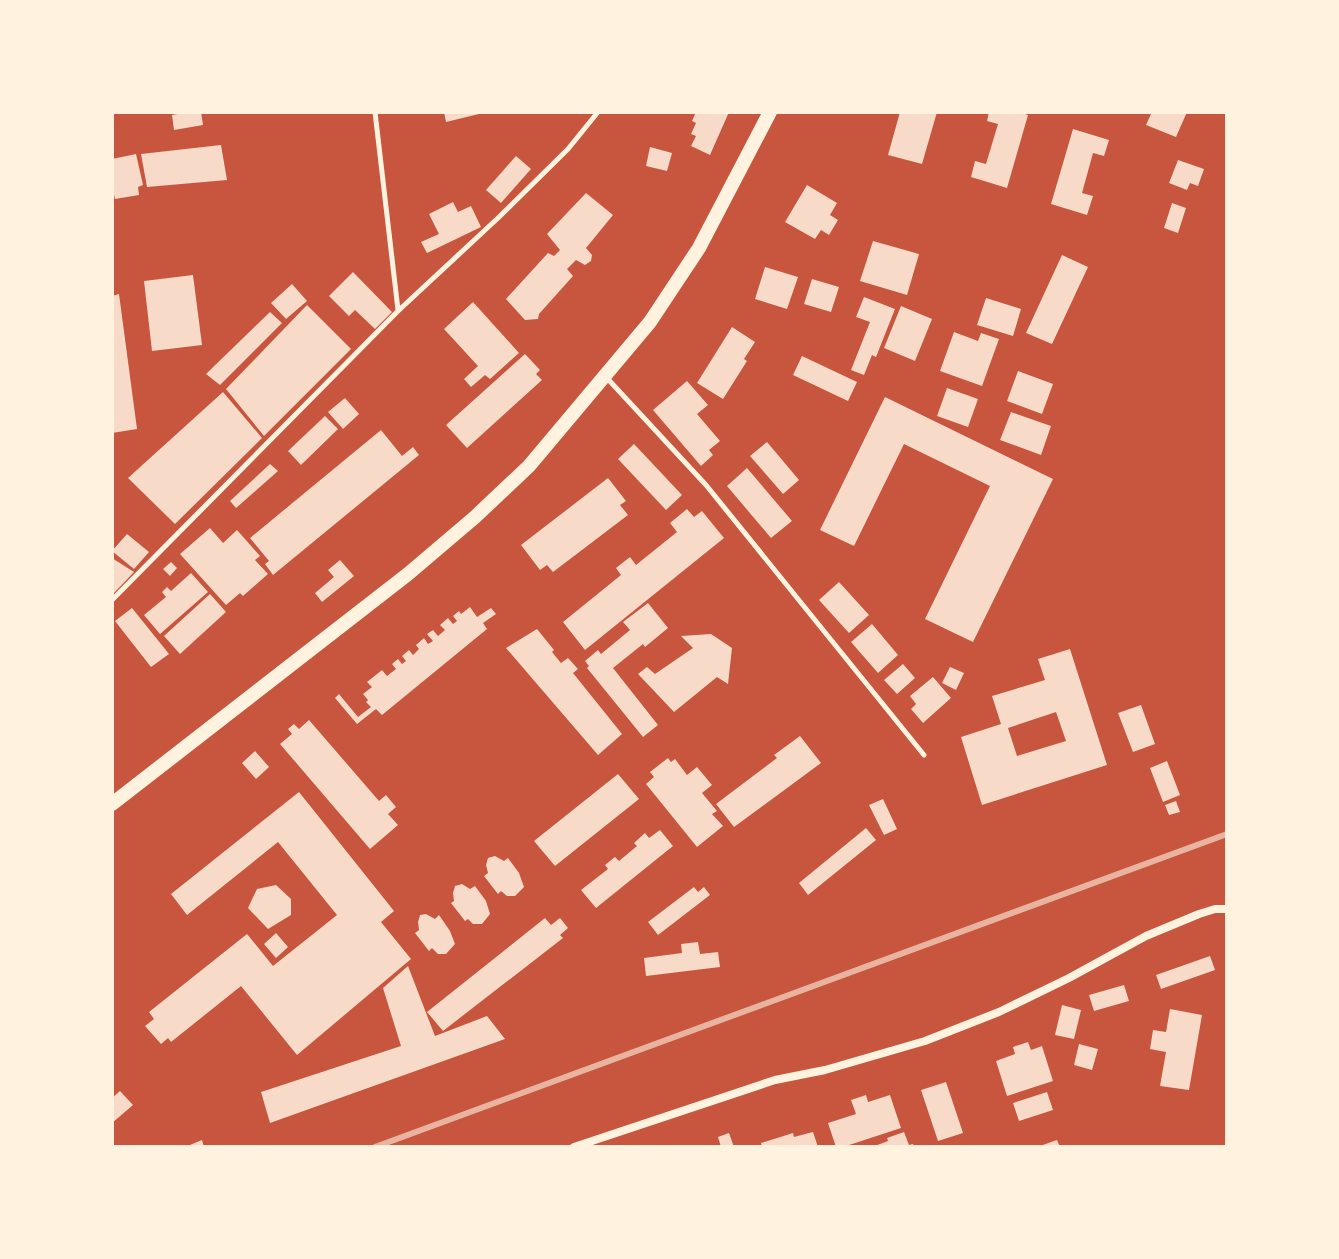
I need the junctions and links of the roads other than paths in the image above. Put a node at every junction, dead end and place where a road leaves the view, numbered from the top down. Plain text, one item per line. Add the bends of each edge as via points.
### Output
1 (375, 112) edge
2 (598, 112) edge
3 (770, 112) edge
4 (398, 311) junction
5 (605, 376) junction
6 (112, 600) edge
7 (924, 755) dead end
8 (112, 804) edge
9 (1227, 909) edge
10 (574, 1147) edge

1 - 4 lane
2 - 4 lane via 558,159
3 - 5 main road via 699,248 650,322
4 - 6 lane
5 - 7 lane via 706,485
5 - 8 main road via 529,466 475,517
9 - 10 street via 1199,914 1146,936 999,1012 925,1041 775,1080

